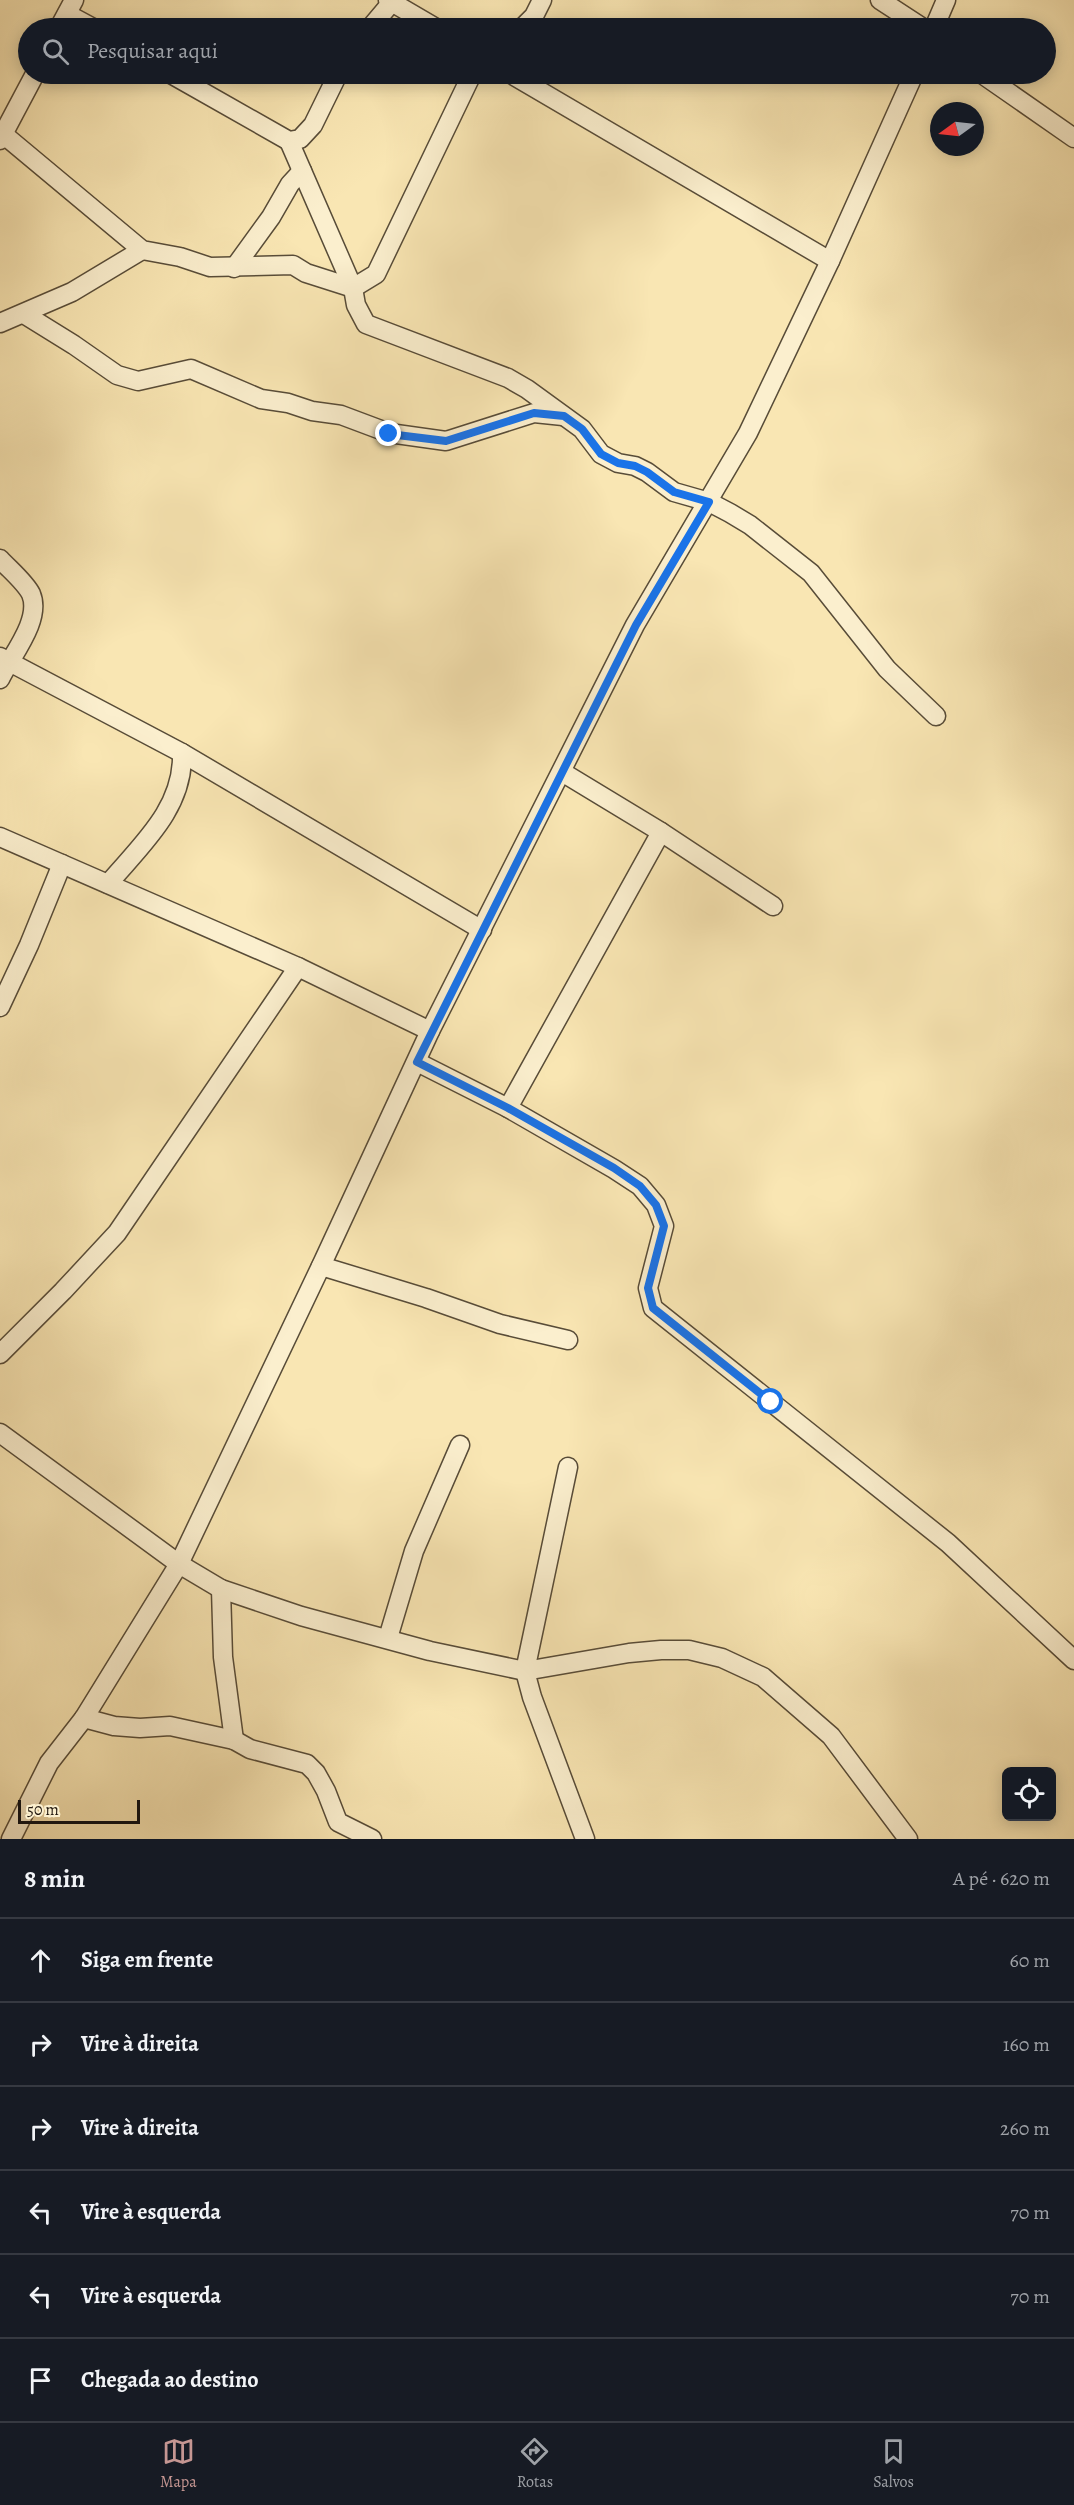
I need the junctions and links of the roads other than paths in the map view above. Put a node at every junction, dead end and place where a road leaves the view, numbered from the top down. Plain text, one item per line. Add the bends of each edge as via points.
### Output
1 (543, 0) edge
2 (880, 0) edge
3 (946, 0) edge
4 (390, 1) edge
5 (377, 18) edge
6 (419, 18) edge
7 (532, 18) edge
8 (908, 18) edge
9 (938, 18) edge
10 (30, 84) edge
11 (189, 84) edge
12 (333, 84) edge
13 (467, 84) edge
14 (528, 84) edge
15 (910, 84) edge
16 (996, 84) edge
17 (1, 137) edge
18 (1074, 138) edge
19 (289, 141) junction
20 (302, 171) junction
21 (142, 250) junction
22 (830, 261) junction
23 (234, 268) junction
24 (353, 288) junction
25 (24, 314) junction
26 (0, 323) edge
27 (564, 416) junction
28 (709, 502) junction
29 (0, 559) edge
30 (4, 659) edge
31 (0, 679) edge
32 (936, 716) dead end
33 (182, 753) junction
34 (562, 772) junction
35 (661, 832) junction
36 (1, 838) edge
37 (62, 864) junction
38 (108, 884) junction
39 (773, 906) dead end
40 (482, 930) junction
41 (298, 967) junction
42 (0, 1007) edge
43 (430, 1031) junction
44 (417, 1062) junction
45 (508, 1108) junction
46 (321, 1266) junction
47 (568, 1340) dead end
48 (0, 1354) edge
49 (0, 1433) edge
50 (460, 1445) dead end
51 (568, 1467) dead end
52 (179, 1564) junction
53 (221, 1589) junction
54 (388, 1638) junction
55 (1074, 1660) edge
56 (525, 1671) junction
57 (84, 1718) junction
58 (234, 1740) junction
59 (11, 1839) edge
60 (372, 1839) edge
61 (585, 1839) edge
62 (908, 1839) edge

1 - 7 street
2 - 8 street
3 - 9 street
4 - 5 street
4 - 6 street
10 - 17 street
11 - 19 street
12 - 19 street via 313,125 300,139
13 - 24 street via 376,274
14 - 22 street
15 - 22 street
16 - 18 street
17 - 21 street
19 - 20 street
20 - 23 street
20 - 24 street
21 - 23 street via 210,267
21 - 25 street via 72,292
22 - 28 street via 748,433
23 - 24 street via 293,265
24 - 27 street via 366,324 508,378
25 - 26 street
25 - 27 street via 117,375 138,381 191,369 261,399 341,415 389,434 446,441 534,413
27 - 28 street via 582,429 601,454 647,472 674,492
28 - 32 street via 750,525 811,573 887,669
28 - 34 street via 636,625
29 - 30 street via 31,593 35,611 29,627
30 - 31 street
30 - 33 street
33 - 38 street via 183,771 173,800 158,825
33 - 40 street
34 - 35 street
34 - 40 street
35 - 39 street
35 - 45 street
36 - 37 street
37 - 38 street
37 - 42 street
38 - 41 street
40 - 43 street
41 - 43 street
41 - 48 street via 117,1233
43 - 44 street
44 - 45 street
44 - 46 street
45 - 55 street via 614,1168 640,1186 656,1205 664,1226 648,1288 653,1308 948,1543
46 - 47 street via 500,1324
46 - 52 street
49 - 52 street
50 - 54 street via 414,1551
51 - 56 street
52 - 53 street
52 - 57 street
53 - 54 street via 301,1616
53 - 58 street via 223,1657
54 - 56 street
56 - 61 street
56 - 62 street via 661,1650 689,1650 722,1658 763,1677 831,1736
57 - 58 street via 114,1726 170,1726
57 - 59 street via 49,1763
58 - 60 street via 250,1749 307,1764 326,1791 338,1822

